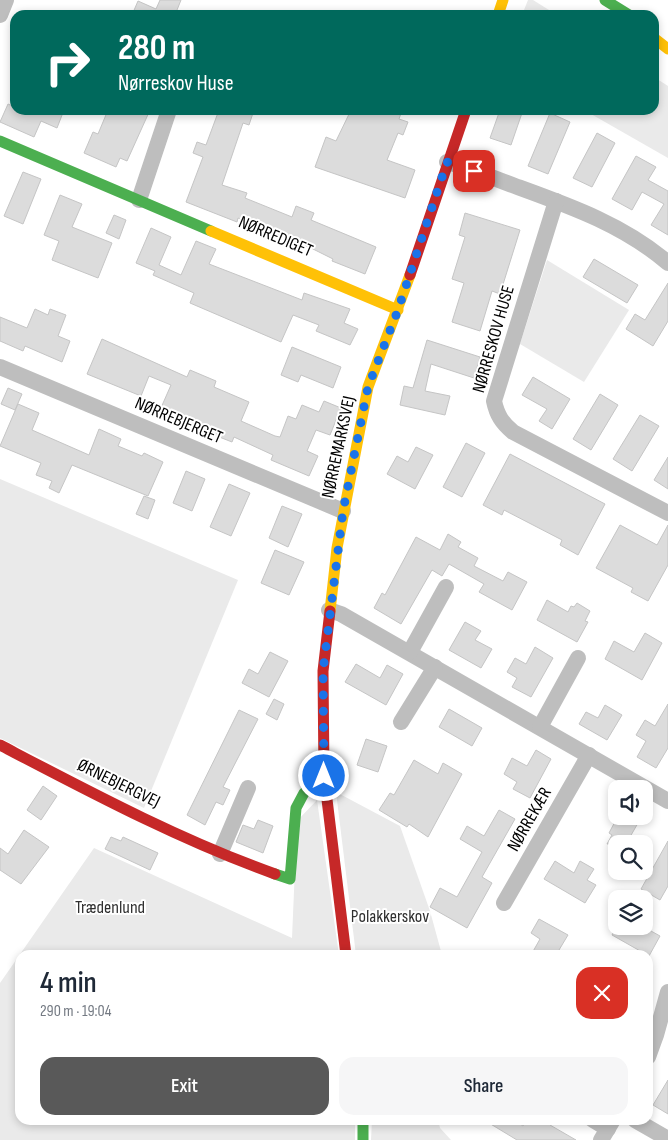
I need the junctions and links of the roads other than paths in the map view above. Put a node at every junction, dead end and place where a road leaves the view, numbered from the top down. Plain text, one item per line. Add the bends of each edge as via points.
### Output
1 (6, 0) edge
2 (605, 0) edge
3 (618, 10) edge
4 (621, 10) edge
5 (0, 15) edge
6 (167, 115) edge
7 (464, 115) edge
8 (0, 141) edge
9 (447, 162) junction
10 (139, 200) junction
11 (556, 201) junction
12 (668, 263) edge
13 (398, 310) junction
14 (0, 367) edge
15 (343, 511) junction
16 (668, 512) edge
17 (446, 587) dead end
18 (329, 610) junction
19 (410, 652) junction
20 (578, 658) dead end
21 (435, 666) junction
22 (402, 722) dead end
23 (540, 727) junction
24 (0, 745) edge
25 (589, 755) junction
26 (324, 776) junction
27 (248, 788) dead end
28 (666, 795) edge
29 (220, 854) junction
30 (504, 903) dead end
31 (345, 950) edge
32 (668, 992) edge
33 (653, 1043) edge
34 (363, 1125) edge
35 (644, 1125) edge
36 (668, 1139) edge
37 (363, 1140) edge

1 - 5 street
2 - 3 main road
2 - 4 main road
6 - 10 street
7 - 9 main road, NØRREMARKSVEJ
8 - 10 main road, NØRREDIGET
9 - 11 street
9 - 13 main road, NØRREMARKSVEJ
10 - 13 main road, NØRREDIGET
11 - 12 street via 612,224 645,243
11 - 16 street, NØRRESKOV HUSE via 494,402 497,414 513,432
13 - 15 main road, NØRREMARKSVEJ via 368,387
14 - 15 street, NØRREBJERGET
15 - 18 main road, NØRREMARKSVEJ
17 - 19 street
18 - 19 street
18 - 26 main road, NØRREMARKSVEJ via 323,671
19 - 21 street
20 - 23 street
21 - 22 street
21 - 23 street
23 - 25 street
24 - 29 main road, ØRNEBJERGVEJ
25 - 28 street
25 - 30 street, NØRREKÆR
26 - 29 main road, ØRNEBJERGVEJ via 307,788 299,799 295,812 290,880
26 - 31 main road, NØRREMARKSVEJ
27 - 29 street
32 - 33 street
34 - 37 main road
35 - 36 street

